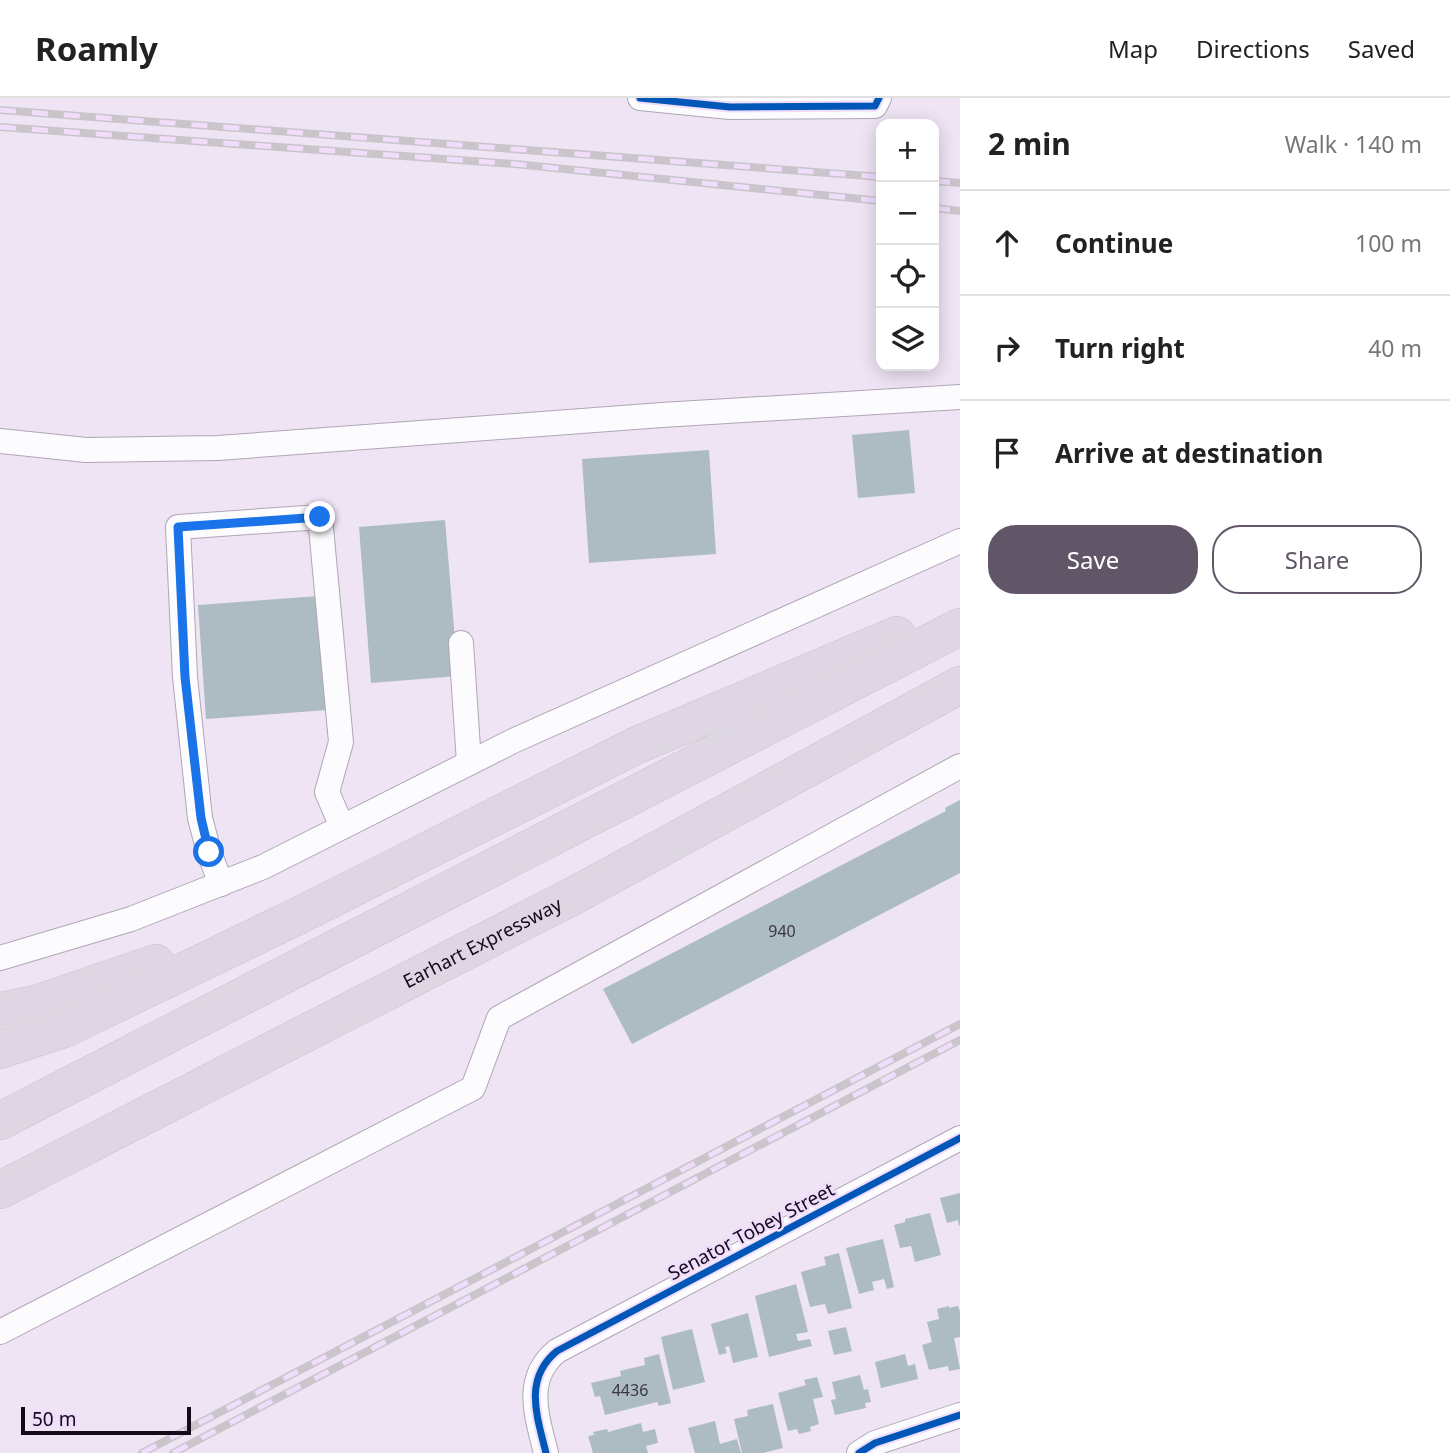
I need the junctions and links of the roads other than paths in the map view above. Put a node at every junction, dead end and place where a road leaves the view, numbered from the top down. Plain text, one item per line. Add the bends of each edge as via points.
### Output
1 (640, 98) edge
2 (879, 98) edge
3 (960, 397) edge
4 (0, 441) edge
5 (960, 541) edge
6 (960, 608) edge
7 (960, 627) edge
8 (461, 643) dead end
9 (960, 685) edge
10 (469, 763) junction
11 (960, 766) edge
12 (342, 827) junction
13 (221, 884) junction
14 (300, 915) junction
15 (0, 958) edge
16 (0, 1011) edge
17 (0, 1050) edge
18 (0, 1121) edge
19 (960, 1138) edge
20 (0, 1190) edge
21 (0, 1332) edge
22 (960, 1415) edge
23 (546, 1453) edge
24 (859, 1453) edge

1 - 2 street via 730,107 875,106
3 - 4 street via 218,448 86,450
5 - 10 street
6 - 14 highway via 635,746
7 - 18 highway
8 - 10 street
9 - 20 highway, Earhart Expressway via 575,895
10 - 12 street
11 - 21 street via 499,1018 473,1088
12 - 13 street
12 - 13 street via 327,792 341,742 320,517 178,527 185,677 199,807
13 - 15 street via 131,919
14 - 16 highway via 36,1004
14 - 17 highway via 64,1029
19 - 23 street, Senator Tobey Street via 557,1351 542,1366 536,1383 536,1410
22 - 24 street via 875,1443

